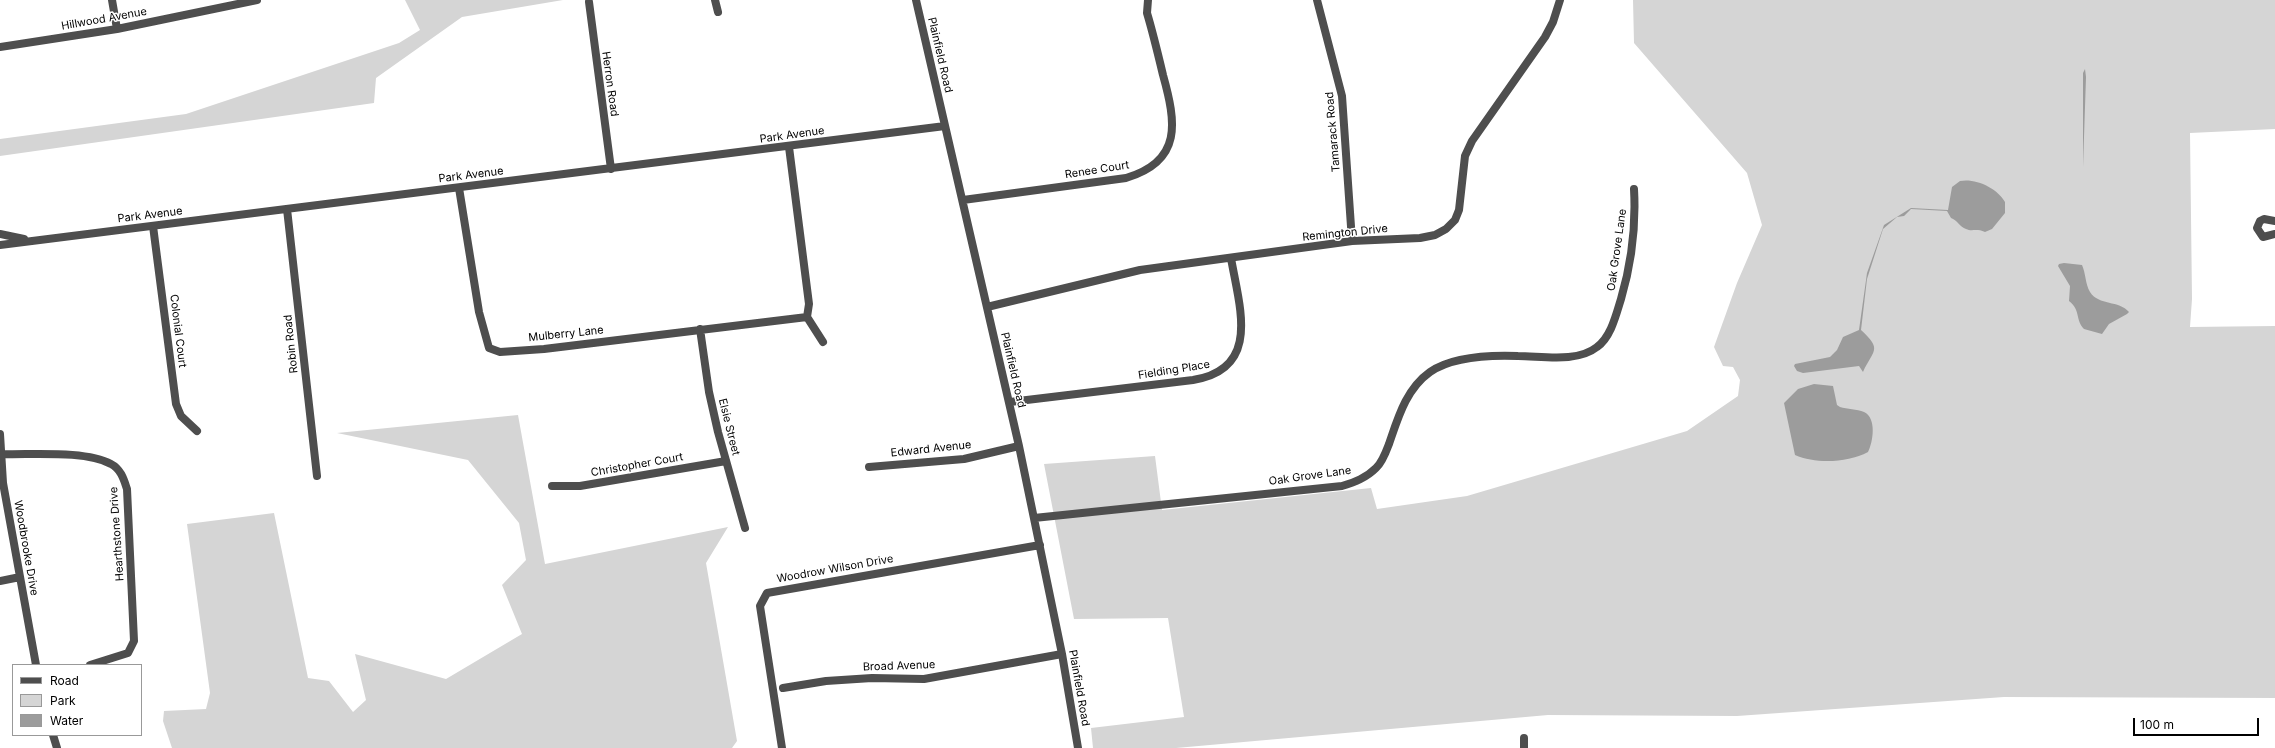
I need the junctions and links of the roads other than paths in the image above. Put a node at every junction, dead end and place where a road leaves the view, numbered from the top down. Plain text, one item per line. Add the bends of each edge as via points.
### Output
1 (112, 0) edge
2 (257, 0) edge
3 (715, 0) edge
4 (916, 0) edge
5 (1148, 0) edge
6 (1317, 0) edge
7 (1560, 0) edge
8 (589, 2) dead end
9 (718, 12) dead end
10 (117, 29) junction
11 (0, 47) edge
12 (945, 126) junction
13 (789, 147) junction
14 (611, 169) junction
15 (459, 188) junction
16 (1634, 189) dead end
17 (963, 200) junction
18 (287, 209) junction
19 (2275, 221) edge
20 (153, 226) junction
21 (0, 234) edge
22 (2275, 234) edge
23 (31, 241) junction
24 (1352, 241) junction
25 (0, 245) edge
26 (1231, 258) junction
27 (988, 307) junction
28 (807, 317) junction
29 (700, 329) junction
30 (823, 342) dead end
31 (1010, 402) junction
32 (197, 431) dead end
33 (0, 434) edge
34 (1019, 446) junction
35 (2, 454) junction
36 (726, 461) junction
37 (869, 467) dead end
38 (317, 476) dead end
39 (552, 486) dead end
40 (1034, 518) junction
41 (745, 528) dead end
42 (1040, 545) junction
43 (20, 577) junction
44 (0, 581) edge
45 (1062, 654) junction
46 (36, 664) edge
47 (93, 664) edge
48 (783, 688) dead end
49 (52, 736) edge
50 (1524, 738) dead end
51 (57, 748) edge
52 (782, 748) edge
53 (1078, 748) edge
54 (1524, 748) edge

1 - 10 street
2 - 10 street, Hillwood Avenue
3 - 9 street
4 - 12 street, Plainfield Road
5 - 17 street, Renee Court via 1147,13 1173,119 1168,144 1157,164 1149,170 1126,178
6 - 24 street, Tamarack Road via 1342,96
7 - 24 street, Remington Drive via 1545,37 1472,141 1466,156 1459,210 1455,220 1435,235
8 - 14 street, Herron Road
10 - 11 street, Hillwood Avenue
12 - 13 street, Park Avenue
12 - 17 street, Plainfield Road
13 - 14 street, Park Avenue
13 - 28 street via 809,304
14 - 15 street, Park Avenue
15 - 18 street, Park Avenue
15 - 29 street, Mulberry Lane via 479,312 489,348 500,352 544,349
16 - 40 street, Oak Grove Lane via 1635,209 1625,286 1611,327 1598,347 1575,356 1472,358 1430,371 1412,388 1378,467 1358,481 1342,486
17 - 27 street, Plainfield Road
18 - 20 street, Park Avenue
18 - 38 street, Robin Road
19 - 22 street via 2264,219 2257,228 2263,237
20 - 23 street, Park Avenue
20 - 32 street, Colonial Court via 176,404 181,416
21 - 23 street
23 - 25 street, Park Avenue
24 - 26 street, Remington Drive
26 - 27 street, Remington Drive via 1140,270
26 - 31 street, Fielding Place via 1242,336 1232,361 1216,375
27 - 31 street, Plainfield Road
28 - 29 street, Mulberry Lane
28 - 30 street
29 - 36 street, Elsie Street via 709,392
31 - 34 street, Plainfield Road
33 - 35 street, Woodbrooke Drive
34 - 37 street, Edward Avenue via 964,458
34 - 40 street, Plainfield Road
35 - 43 street, Woodbrooke Drive via 3,483
35 - 47 street, Hearthstone Drive via 97,458 112,465 123,476 127,489 134,640 128,652
36 - 39 street, Christopher Court via 580,486
36 - 41 street, Elsie Street
40 - 42 street, Plainfield Road
42 - 45 street, Plainfield Road
42 - 52 street, Woodrow Wilson Drive via 767,593 760,606
43 - 44 street
43 - 46 street, Woodbrooke Drive
45 - 48 street, Broad Avenue via 924,679 872,678 826,681
45 - 53 street, Plainfield Road
49 - 51 street
50 - 54 street

